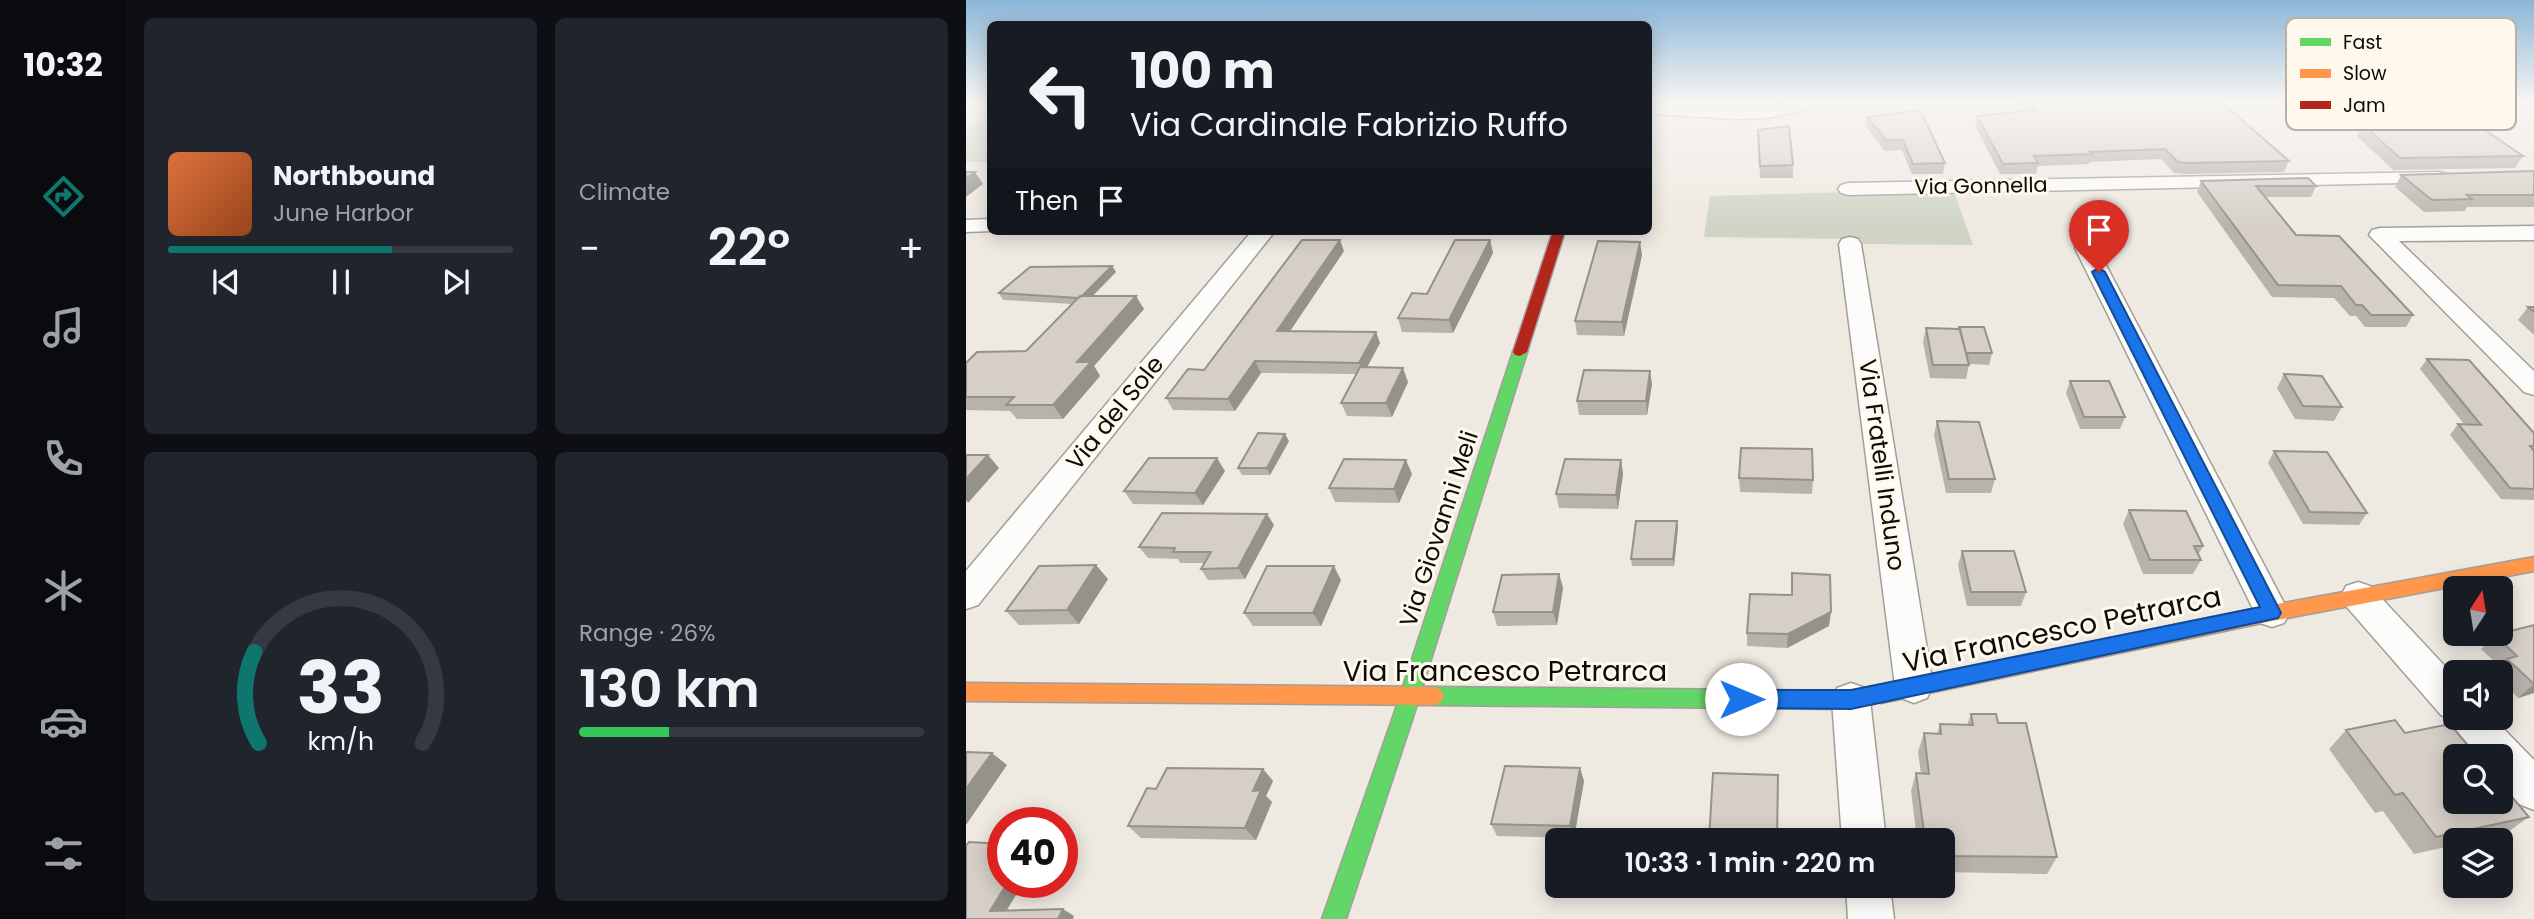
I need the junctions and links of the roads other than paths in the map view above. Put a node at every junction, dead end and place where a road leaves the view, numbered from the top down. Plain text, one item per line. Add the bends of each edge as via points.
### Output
1 (2465, 178) edge
2 (1848, 189) dead end
3 (987, 225) edge
4 (966, 226) edge
5 (2534, 233) edge
6 (1261, 235) edge
7 (1558, 235) edge
8 (1850, 244) dead end
9 (2086, 248) dead end
10 (2534, 386) edge
11 (2534, 564) edge
12 (966, 595) edge
13 (2358, 596) junction
14 (2272, 613) junction
15 (1914, 687) junction
16 (2443, 690) edge
17 (966, 692) edge
18 (1409, 697) junction
19 (1851, 699) junction
20 (2479, 730) edge
21 (2534, 790) edge
22 (1863, 828) edge
23 (1869, 898) edge
24 (1334, 919) edge
25 (1871, 919) edge

1 - 2 street, Via Gonnella
3 - 4 street
5 - 10 street via 2380,234
6 - 12 street, Via del Sole
7 - 18 street, Via Giovanni Meli
8 - 15 street, Via Fratelli Induno
9 - 14 street
11 - 13 street, Via Francesco Petrarca
13 - 14 street, Via Francesco Petrarca
13 - 16 street
14 - 15 street, Via Francesco Petrarca
15 - 19 street, Via Francesco Petrarca
17 - 18 street, Via Francesco Petrarca
18 - 19 street, Via Francesco Petrarca
18 - 24 street, Via Giovanni Meli
19 - 22 street
20 - 21 street
23 - 25 street

